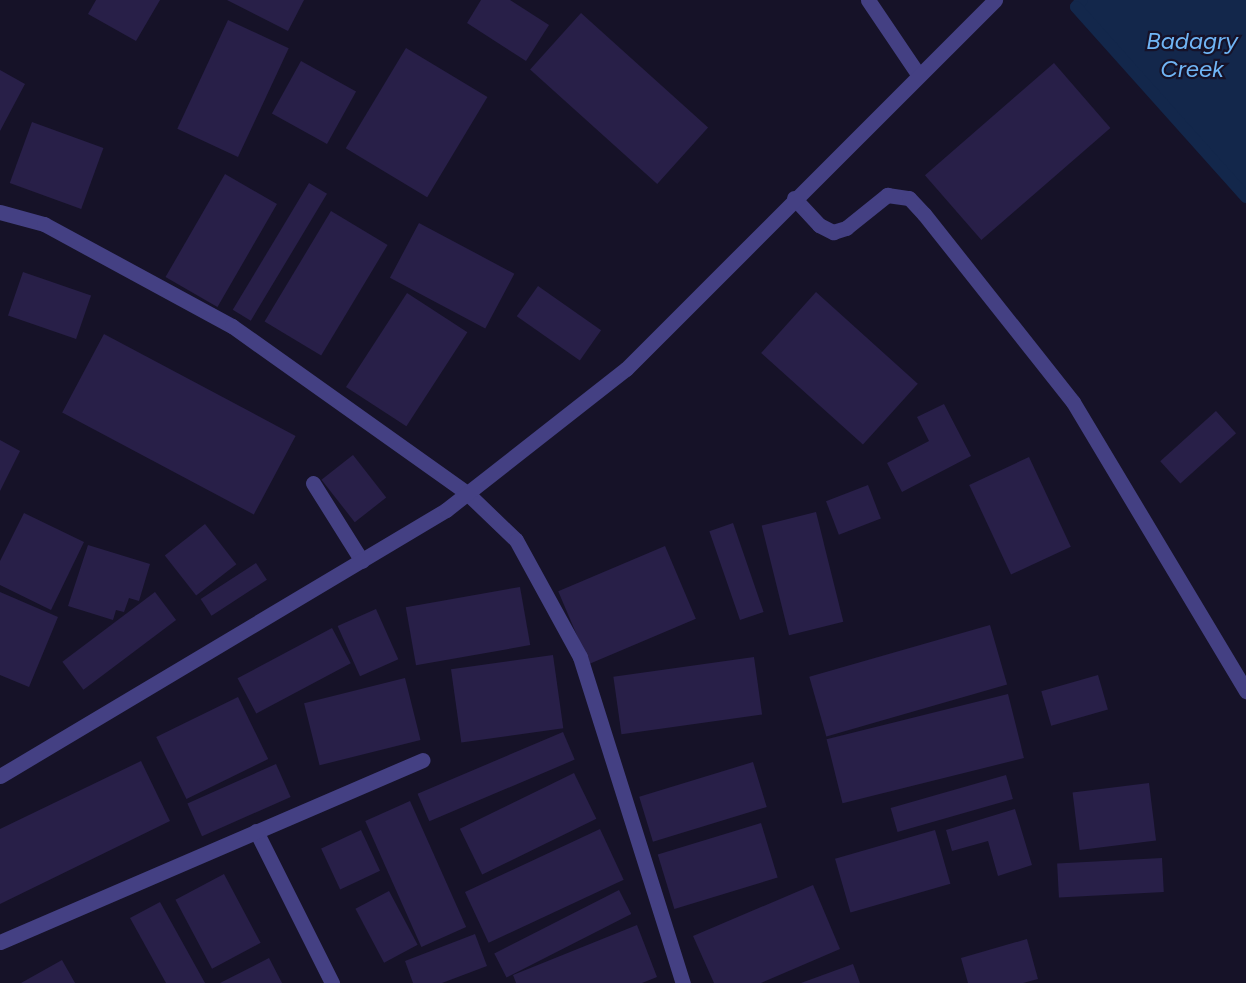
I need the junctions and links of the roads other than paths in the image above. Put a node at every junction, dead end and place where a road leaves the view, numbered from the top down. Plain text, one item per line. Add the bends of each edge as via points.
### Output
1 (868, 0) edge
2 (995, 0) edge
3 (918, 74) junction
4 (794, 198) junction
5 (0, 212) edge
6 (313, 483) dead end
7 (468, 494) junction
8 (362, 561) junction
9 (1246, 691) edge
10 (422, 760) dead end
11 (0, 776) edge
12 (256, 831) junction
13 (0, 942) edge
14 (332, 983) edge
15 (683, 983) edge

1 - 3 street
2 - 3 street
3 - 4 street
4 - 7 street via 626,369
4 - 9 street via 819,225 833,232 846,228 887,195 909,198 924,214 1073,402
5 - 7 street via 44,224 232,326
6 - 8 street
7 - 8 street
7 - 15 street via 516,540 580,657
8 - 11 street
10 - 12 street
12 - 13 street
12 - 14 street

